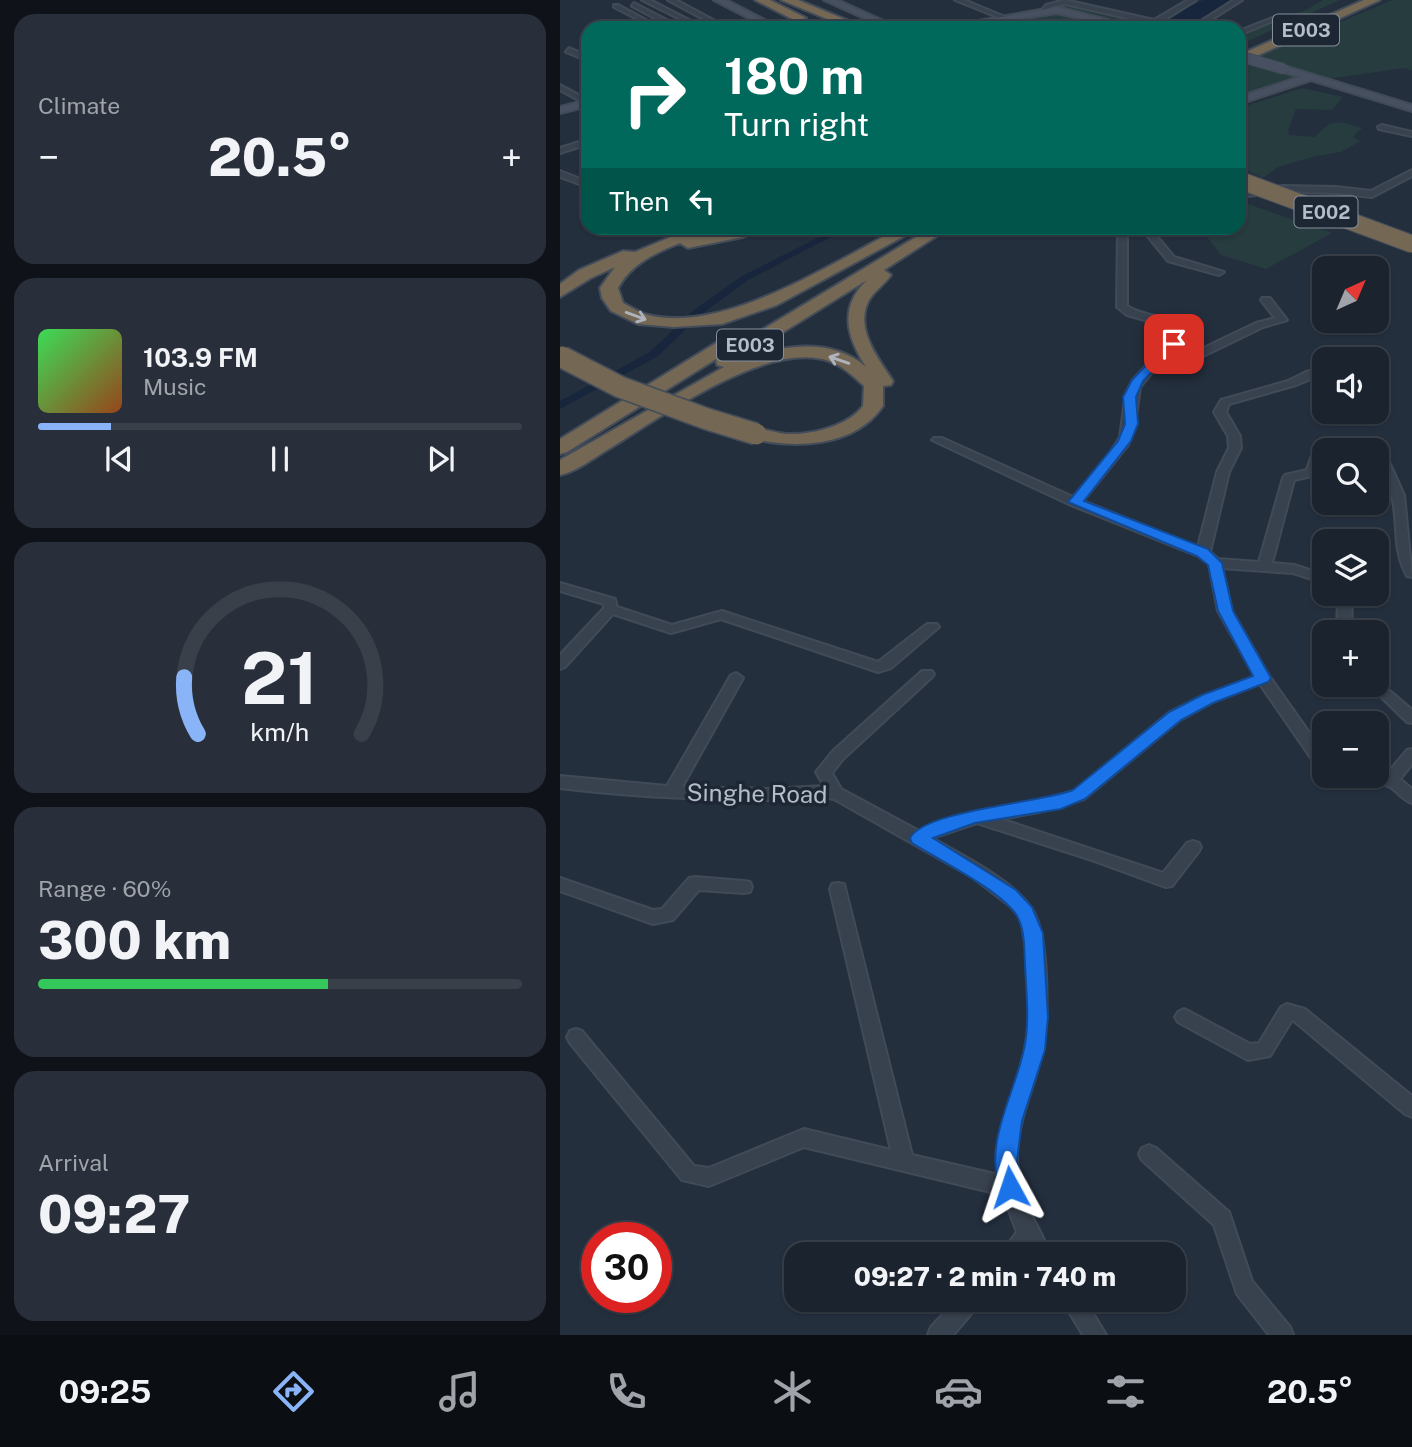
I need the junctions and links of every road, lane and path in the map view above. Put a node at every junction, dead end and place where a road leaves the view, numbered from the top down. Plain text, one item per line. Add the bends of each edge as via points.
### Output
1 (645, 0) edge
2 (671, 0) edge
3 (719, 0) edge
4 (761, 0) edge
5 (769, 0) edge
6 (782, 0) edge
7 (788, 0) edge
8 (829, 0) edge
9 (958, 0) edge
10 (1193, 0) edge
11 (1239, 0) edge
12 (1353, 0) edge
13 (1374, 0) edge
14 (1062, 1) edge
15 (634, 5) dead end
16 (1113, 5) dead end
17 (616, 6) dead end
18 (1044, 6) junction
19 (1105, 9) junction
20 (1277, 18) dead end
21 (711, 19) junction
22 (1007, 19) junction
23 (644, 21) edge
24 (663, 21) edge
25 (688, 21) edge
26 (702, 21) edge
27 (714, 21) edge
28 (761, 21) edge
29 (808, 21) edge
30 (818, 21) edge
31 (832, 21) edge
32 (842, 21) edge
33 (878, 21) edge
34 (993, 21) edge
35 (1104, 21) edge
36 (1154, 21) edge
37 (1160, 21) edge
38 (1205, 21) edge
39 (1246, 30) edge
40 (569, 50) dead end
41 (1246, 53) edge
42 (1246, 53) edge
43 (581, 56) edge
44 (1246, 58) edge
45 (1311, 76) junction
46 (560, 87) edge
47 (581, 99) edge
48 (1246, 99) edge
49 (581, 105) edge
50 (1412, 108) edge
51 (560, 110) edge
52 (1382, 127) dead end
53 (1412, 134) edge
54 (581, 144) edge
55 (560, 151) edge
56 (1412, 173) edge
57 (560, 174) edge
58 (1246, 176) edge
59 (581, 183) edge
60 (1246, 183) edge
61 (1283, 189) junction
62 (1246, 192) edge
63 (1246, 194) edge
64 (672, 235) edge
65 (674, 235) edge
66 (675, 235) edge
67 (677, 235) edge
68 (898, 235) edge
69 (908, 235) edge
70 (930, 235) edge
71 (939, 235) edge
72 (1122, 235) edge
73 (1152, 235) edge
74 (1412, 236) edge
75 (1412, 244) edge
76 (1412, 253) edge
77 (1219, 272) dead end
78 (560, 276) edge
79 (560, 285) edge
80 (560, 292) edge
81 (1266, 300) dead end
82 (560, 356) edge
83 (1164, 356) junction
84 (560, 369) edge
85 (1312, 373) edge
86 (753, 439) junction
87 (938, 440) dead end
88 (560, 447) edge
89 (560, 467) edge
90 (1312, 472) edge
91 (1389, 475) edge
92 (1075, 502) junction
93 (1203, 552) junction
94 (1215, 563) junction
95 (1265, 565) junction
96 (1412, 573) edge
97 (1312, 575) edge
98 (560, 587) edge
99 (611, 610) junction
100 (932, 627) dead end
101 (560, 664) edge
102 (927, 674) dead end
103 (736, 678) dead end
104 (1263, 678) junction
105 (1389, 697) edge
106 (1412, 719) edge
107 (1312, 748) edge
108 (1412, 754) edge
109 (1391, 780) joint
110 (560, 782) edge
111 (671, 792) junction
112 (835, 793) junction
113 (1412, 797) edge
114 (975, 817) junction
115 (919, 838) junction
116 (1193, 847) dead end
117 (560, 884) edge
118 (744, 887) dead end
119 (838, 889) dead end
120 (1184, 1017) dead end
121 (576, 1038) dead end
122 (1412, 1108) edge
123 (1149, 1154) dead end
124 (904, 1162) junction
125 (1010, 1187) junction
126 (1028, 1234) junction
127 (1021, 1242) edge
128 (1033, 1242) edge
129 (959, 1312) edge
130 (1080, 1312) edge
131 (939, 1335) edge
132 (1095, 1335) edge
133 (1282, 1335) edge

1 - 25 street
2 - 21 street
3 - 28 street
4 - 29 highway
5 - 30 highway
6 - 31 highway
7 - 32 highway
8 - 33 street
9 - 22 street
10 - 37 street
11 - 38 street
12 - 41 highway, E003
13 - 42 highway, E003
14 - 18 street
14 - 19 street
15 - 24 street
16 - 19 street
17 - 23 street
18 - 22 street
18 - 35 street
19 - 36 street
20 - 39 street
21 - 26 street
21 - 27 street
22 - 34 street
40 - 43 street
44 - 45 street, bridge
45 - 48 street
45 - 50 street
46 - 47 street
49 - 51 street
52 - 53 street
54 - 55 street
56 - 61 street via 1372,194
57 - 59 street
58 - 61 street
60 - 75 highway, E002, bridge
61 - 62 street
61 - 74 street
63 - 76 highway, E002
64 - 78 highway
65 - 79 highway via 583,270
66 - 80 highway via 585,274
67 -> 68 highway via 621,269 609,288 611,298 628,314 674,322 714,319 771,301
69 - 88 highway, E003
70 - 89 highway, E003
71 - 86 highway via 859,299 855,331 885,383 885,406 874,419 823,442 780,448
72 - 83 street via 1122,307 1182,331
73 - 77 street via 1171,258
81 - 83 street via 1282,320 1260,325 1191,358
82 - 86 highway, bridge via 624,388
83 - 92 street via 1138,380 1129,397 1131,424 1124,441
84 - 86 highway via 721,435
85 - 93 street via 1225,402 1220,412 1234,436 1235,448 1223,472
86 -> 89 highway via 820,436 851,425 874,404 873,384 850,364 820,354 796,352 765,358 716,377
87 - 92 street
90 - 95 street via 1289,478
91 - 96 street via 1398,495 1404,556
92 - 93 street
93 - 94 street
94 - 95 street
94 - 104 street via 1225,611
95 - 97 street
98 - 99 street via 610,602
99 - 100 street via 671,629 722,615 878,667
99 - 101 street
102 - 112 street via 824,772
103 - 111 street
104 - 107 street
104 - 114 street via 1175,716 1079,795
105 - 106 street
108 - 109 street
109 - 113 street
110 - 111 street, Singhe Road
111 - 112 street, Singhe Road
112 - 115 street, Singhe Road
114 - 115 street
114 - 116 street via 1166,881
115 - 125 street, Singhe Road via 1009,895 1025,912 1033,933 1038,1017 1034,1050 1012,1121 1006,1161
117 - 118 street via 653,917 667,915 695,883
119 - 124 street
120 - 122 street via 1248,1052 1264,1050 1287,1012 1299,1014
121 - 124 street via 689,1174 709,1177 804,1138
123 - 133 street via 1222,1219 1244,1287
124 - 125 street
125 - 126 street, Singhe Road
126 - 127 street
126 - 128 street, Singhe Road
129 - 131 street
130 - 132 street

